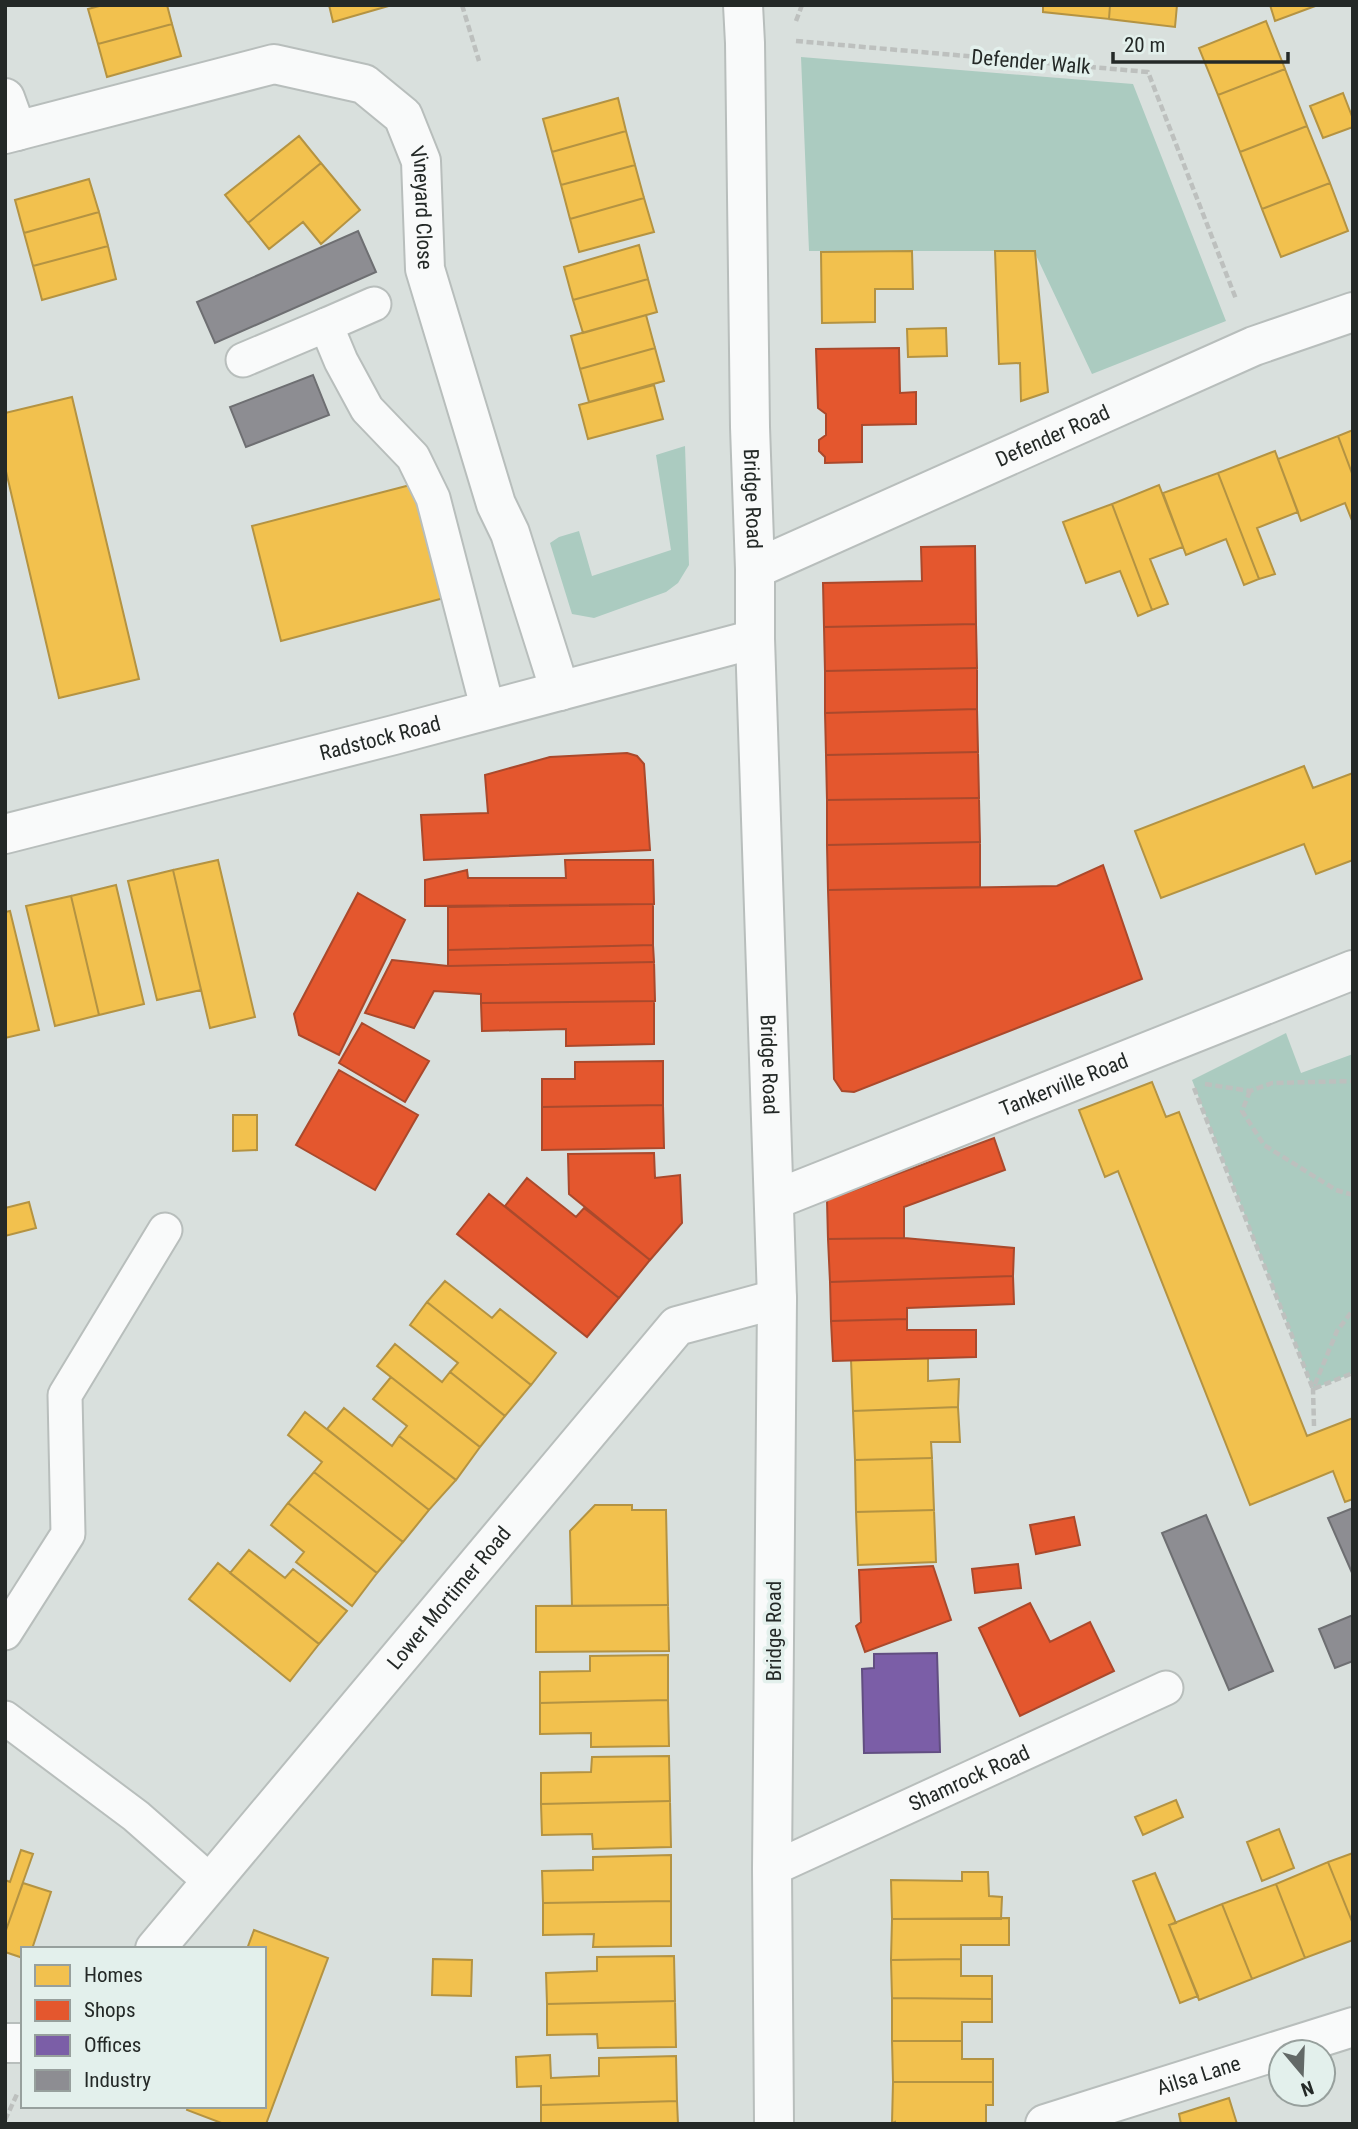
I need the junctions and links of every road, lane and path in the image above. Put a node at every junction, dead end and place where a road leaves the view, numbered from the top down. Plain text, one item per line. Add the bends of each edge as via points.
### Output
1 (463, 5) edge
2 (743, 5) edge
3 (789, 40) dead end
4 (479, 61) dead end
5 (9, 121) edge
6 (374, 304) dead end
7 (1353, 312) edge
8 (327, 325) junction
9 (1254, 345) junction
10 (243, 360) dead end
11 (755, 569) junction
12 (755, 639) junction
13 (560, 691) junction
14 (488, 710) junction
15 (6, 830) edge
16 (1353, 970) edge
17 (1175, 1041) junction
18 (1192, 1080) junction
19 (1353, 1081) edge
20 (1250, 1091) junction
21 (1353, 1195) edge
22 (774, 1200) junction
23 (164, 1230) dead end
24 (777, 1299) junction
25 (1353, 1310) edge
26 (1353, 1373) edge
27 (1313, 1389) junction
28 (1314, 1426) dead end
29 (5, 1633) edge
30 (1166, 1688) dead end
31 (5, 1718) edge
32 (772, 1869) junction
33 (211, 1882) junction
34 (157, 1947) edge
35 (1353, 2027) edge
36 (18, 2091) dead end
37 (5, 2120) edge
38 (774, 2124) edge
39 (1045, 2124) edge

1 - 4 path
2 - 11 street, Bridge Road
3 - 9 path, Defender Walk via 1148,72
5 - 13 street, Vineyard Close via 274,64 364,84 403,116 421,161 425,269 496,504 510,533
6 - 8 lane
7 - 9 street, Defender Road
8 - 10 lane
8 - 14 lane via 367,410 413,457 433,498
9 - 11 street, Defender Road
11 - 12 street, Bridge Road
12 - 13 street, Radstock Road
12 - 22 street, Bridge Road
13 - 14 street, Radstock Road
14 - 15 street, Radstock Road
16 - 17 street, Tankerville Road
17 - 18 path
17 - 22 street, Tankerville Road
18 - 20 path
18 - 27 path
19 - 20 path via 1272,1083
20 - 21 path via 1242,1111 1264,1145 1336,1190
22 - 24 street, Bridge Road
23 - 29 lane via 65,1395 68,1534
24 - 32 street, Bridge Road
24 - 33 street, Lower Mortimer Road via 677,1326
25 - 27 path via 1336,1331
26 - 27 path
27 - 28 path
30 - 32 lane, Shamrock Road
31 - 33 lane via 136,1816
32 - 38 street, Bridge Road
33 - 34 street, Lower Mortimer Road
35 - 39 street, Ailsa Lane
36 - 37 path

